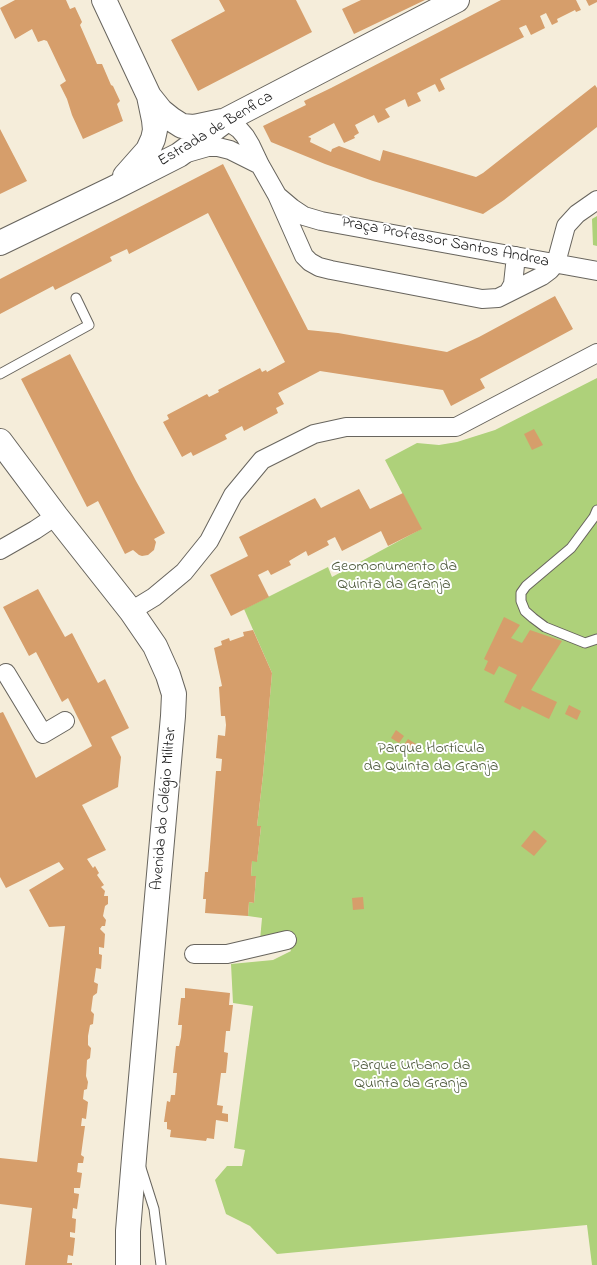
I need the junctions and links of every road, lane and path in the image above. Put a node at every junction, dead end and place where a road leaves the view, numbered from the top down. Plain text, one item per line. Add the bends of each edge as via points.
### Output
1 (104, 0) edge
2 (457, 0) edge
3 (149, 96) junction
4 (226, 120) junction
5 (179, 155) junction
6 (260, 164) junction
7 (114, 188) junction
8 (277, 195) junction
9 (597, 200) edge
10 (321, 221) junction
11 (0, 243) edge
12 (301, 249) junction
13 (516, 256) junction
14 (556, 263) junction
15 (597, 270) edge
16 (508, 293) junction
17 (76, 298) dead end
18 (597, 353) edge
19 (0, 374) edge
20 (0, 441) edge
21 (597, 510) edge
22 (56, 516) junction
23 (0, 550) edge
24 (131, 611) junction
25 (597, 640) edge
26 (2, 670) edge
27 (65, 721) dead end
28 (287, 940) dead end
29 (194, 954) dead end
30 (135, 1146) junction
31 (128, 1231) junction
32 (112, 1265) edge
33 (123, 1265) edge
34 (128, 1265) edge
35 (160, 1265) edge

1 - 3 street
2 - 4 street, Estrada de Benfica
3 - 4 street via 161,111 182,126 194,127
3 - 7 street via 155,130 153,139 148,150
4 - 5 street, Estrada de Benfica
4 - 6 street, Praça Professor Santos Andrea via 245,136
5 - 6 street via 218,147
5 - 7 street, Estrada de Benfica
6 - 8 street, Praça Professor Santos Andrea
7 - 11 street, Estrada de Benfica
8 - 10 street, Praça Professor Santos Andrea via 304,216
8 - 12 street, Praça Professor Santos Andrea
9 - 14 street via 566,226
10 - 12 street via 305,235
10 - 13 street, Praça Professor Santos Andrea
12 - 16 street, Praça Professor Santos Andrea via 310,262 332,270 489,300
13 - 14 street, Praça Professor Santos Andrea
13 - 16 street via 513,284
14 - 15 street
14 - 16 street, Praça Professor Santos Andrea via 542,276
17 - 19 lane via 89,325
18 - 24 street via 456,427 346,427 314,434 262,460 233,495 209,541 184,572
20 - 22 street, Avenida do Colégio Militar
21 - 25 lane via 572,548 526,586 521,601 525,611 545,627 585,642
22 - 23 street
22 - 24 street, Avenida do Colégio Militar
24 - 30 street, Avenida do Colégio Militar via 155,646 174,694
26 - 27 street via 43,734
28 - 29 street via 227,954
30 - 31 street, Avenida do Colégio Militar
30 - 35 lane via 154,1209
31 - 32 street, Avenida do Colégio Militar
31 - 33 lane
31 - 34 street, Avenida do Colégio Militar

